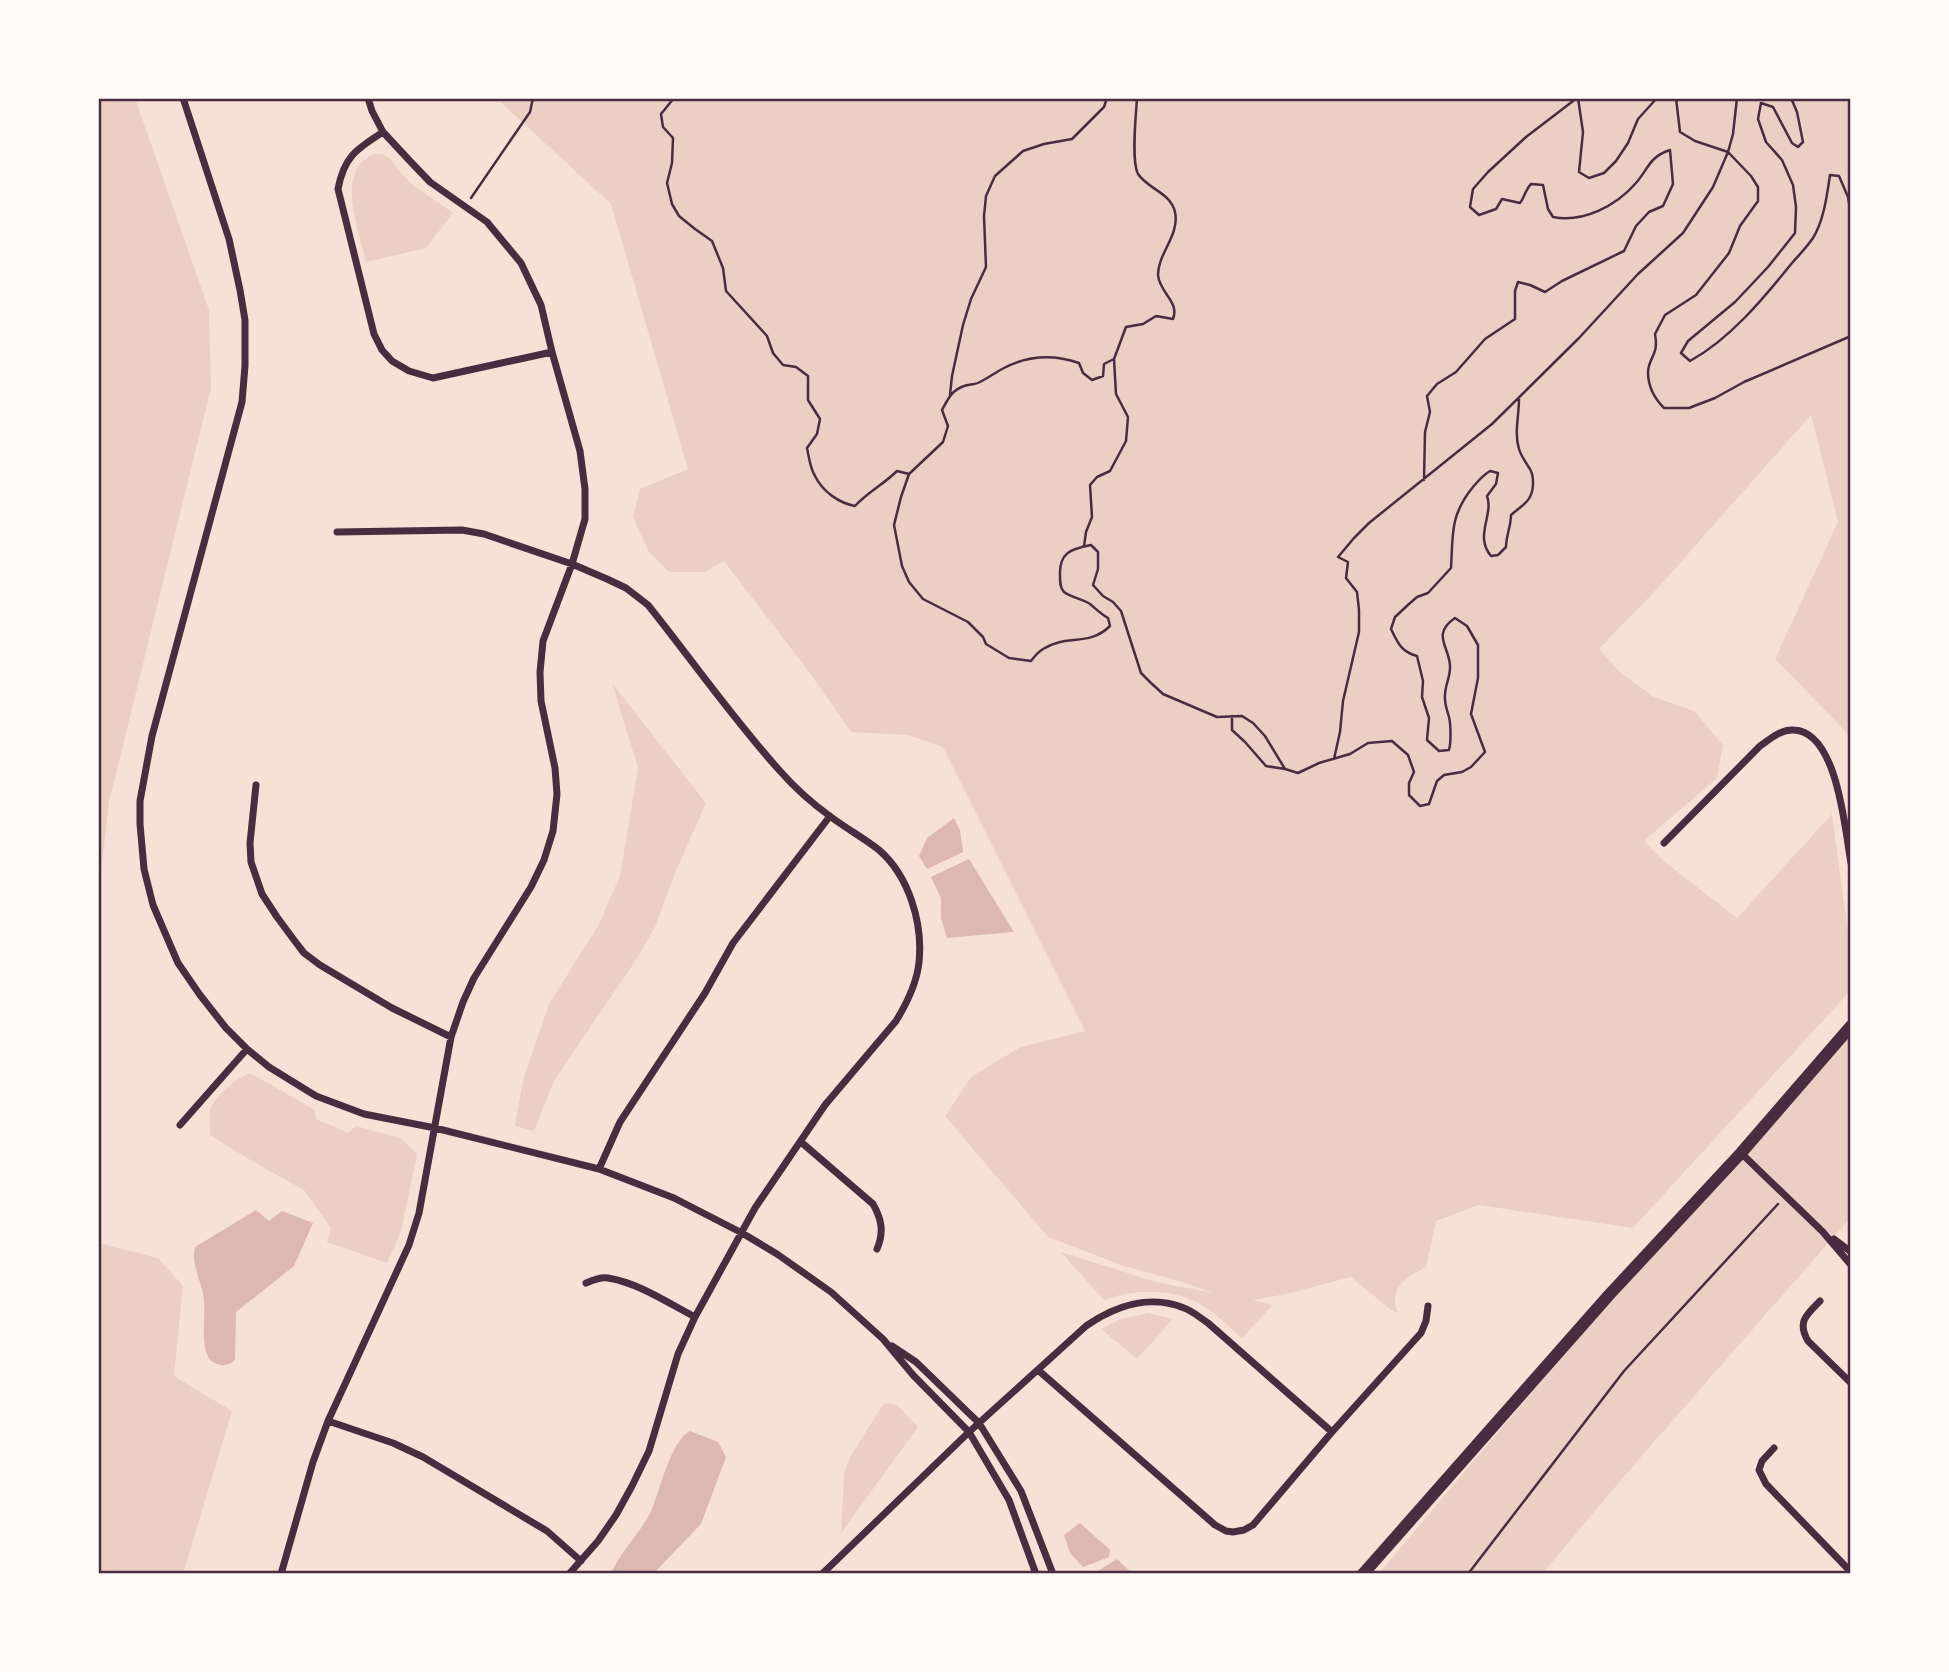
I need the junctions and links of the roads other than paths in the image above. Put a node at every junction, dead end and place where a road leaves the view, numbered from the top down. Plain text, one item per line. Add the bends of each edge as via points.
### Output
1 (183, 98) edge
2 (368, 98) edge
3 (383, 132) junction
4 (552, 352) junction
5 (337, 532) dead end
6 (572, 564) junction
7 (256, 785) dead end
8 (830, 816) junction
9 (1664, 843) dead end
10 (1851, 863) edge
11 (1851, 1026) edge
12 (451, 1037) junction
13 (247, 1049) junction
14 (180, 1125) dead end
15 (435, 1128) junction
16 (801, 1142) junction
17 (1741, 1153) junction
18 (599, 1169) junction
19 (1822, 1231) junction
20 (742, 1233) junction
21 (877, 1249) dead end
22 (1851, 1252) edge
23 (1851, 1265) edge
24 (586, 1283) dead end
25 (1819, 1301) dead end
26 (1428, 1306) dead end
27 (695, 1317) junction
28 (883, 1339) junction
29 (1038, 1370) junction
30 (1851, 1383) edge
31 (328, 1421) junction
32 (979, 1423) junction
33 (969, 1432) junction
34 (1332, 1432) junction
35 (1774, 1448) dead end
36 (581, 1561) junction
37 (831, 1566) junction
38 (1851, 1572) edge
39 (281, 1574) edge
40 (569, 1574) edge
41 (822, 1574) edge
42 (839, 1574) edge
43 (1035, 1574) edge
44 (1053, 1574) edge
45 (1363, 1574) edge

1 - 13 street via 229,239 245,320 245,366 242,402 152,736 140,824 153,905 178,963 219,1020
2 - 3 street
3 - 4 street via 430,182 487,222 521,263 541,305
3 - 4 street via 350,156 338,189 382,350 409,371 433,378
4 - 6 street via 580,451 585,489 585,519
5 - 6 street via 463,530
6 - 8 street via 626,588 648,604 763,752
6 - 12 street via 543,641 540,672 555,768 553,831 531,887 474,978
7 - 12 street via 251,862 262,894 293,940 320,965
8 - 16 street via 881,852 897,872 916,917 919,962 906,1005 896,1021 825,1105
8 - 18 street via 733,943 620,1122
9 - 10 street via 1768,740 1793,730 1806,733 1821,746 1835,776
11 - 17 main road
12 - 15 street
13 - 14 street
13 - 15 street via 323,1099 364,1114
15 - 18 street
15 - 31 street via 409,1245
16 - 20 street
16 - 21 street via 873,1204 882,1226
17 - 19 street
17 - 45 main road
18 - 20 street via 674,1198
19 - 22 street
19 - 23 street
20 - 27 street
20 - 28 street via 831,1292
24 - 27 street via 606,1278 624,1283
25 - 30 street via 1805,1316 1804,1334
26 - 34 street via 1421,1333
27 - 36 street via 678,1354 649,1451 616,1515
28 - 32 street via 916,1362
28 - 33 street
29 - 32 street
29 - 34 street via 1104,1314 1159,1302 1184,1308 1208,1322
29 - 34 street via 1226,1531 1244,1530 1260,1518
31 - 36 street via 423,1457 547,1531
31 - 39 street
32 - 33 street
32 - 44 street via 1021,1491
33 - 37 street
33 - 43 street via 1009,1500
35 - 38 street via 1759,1470 1766,1484
36 - 40 street
37 - 41 street
37 - 42 street

